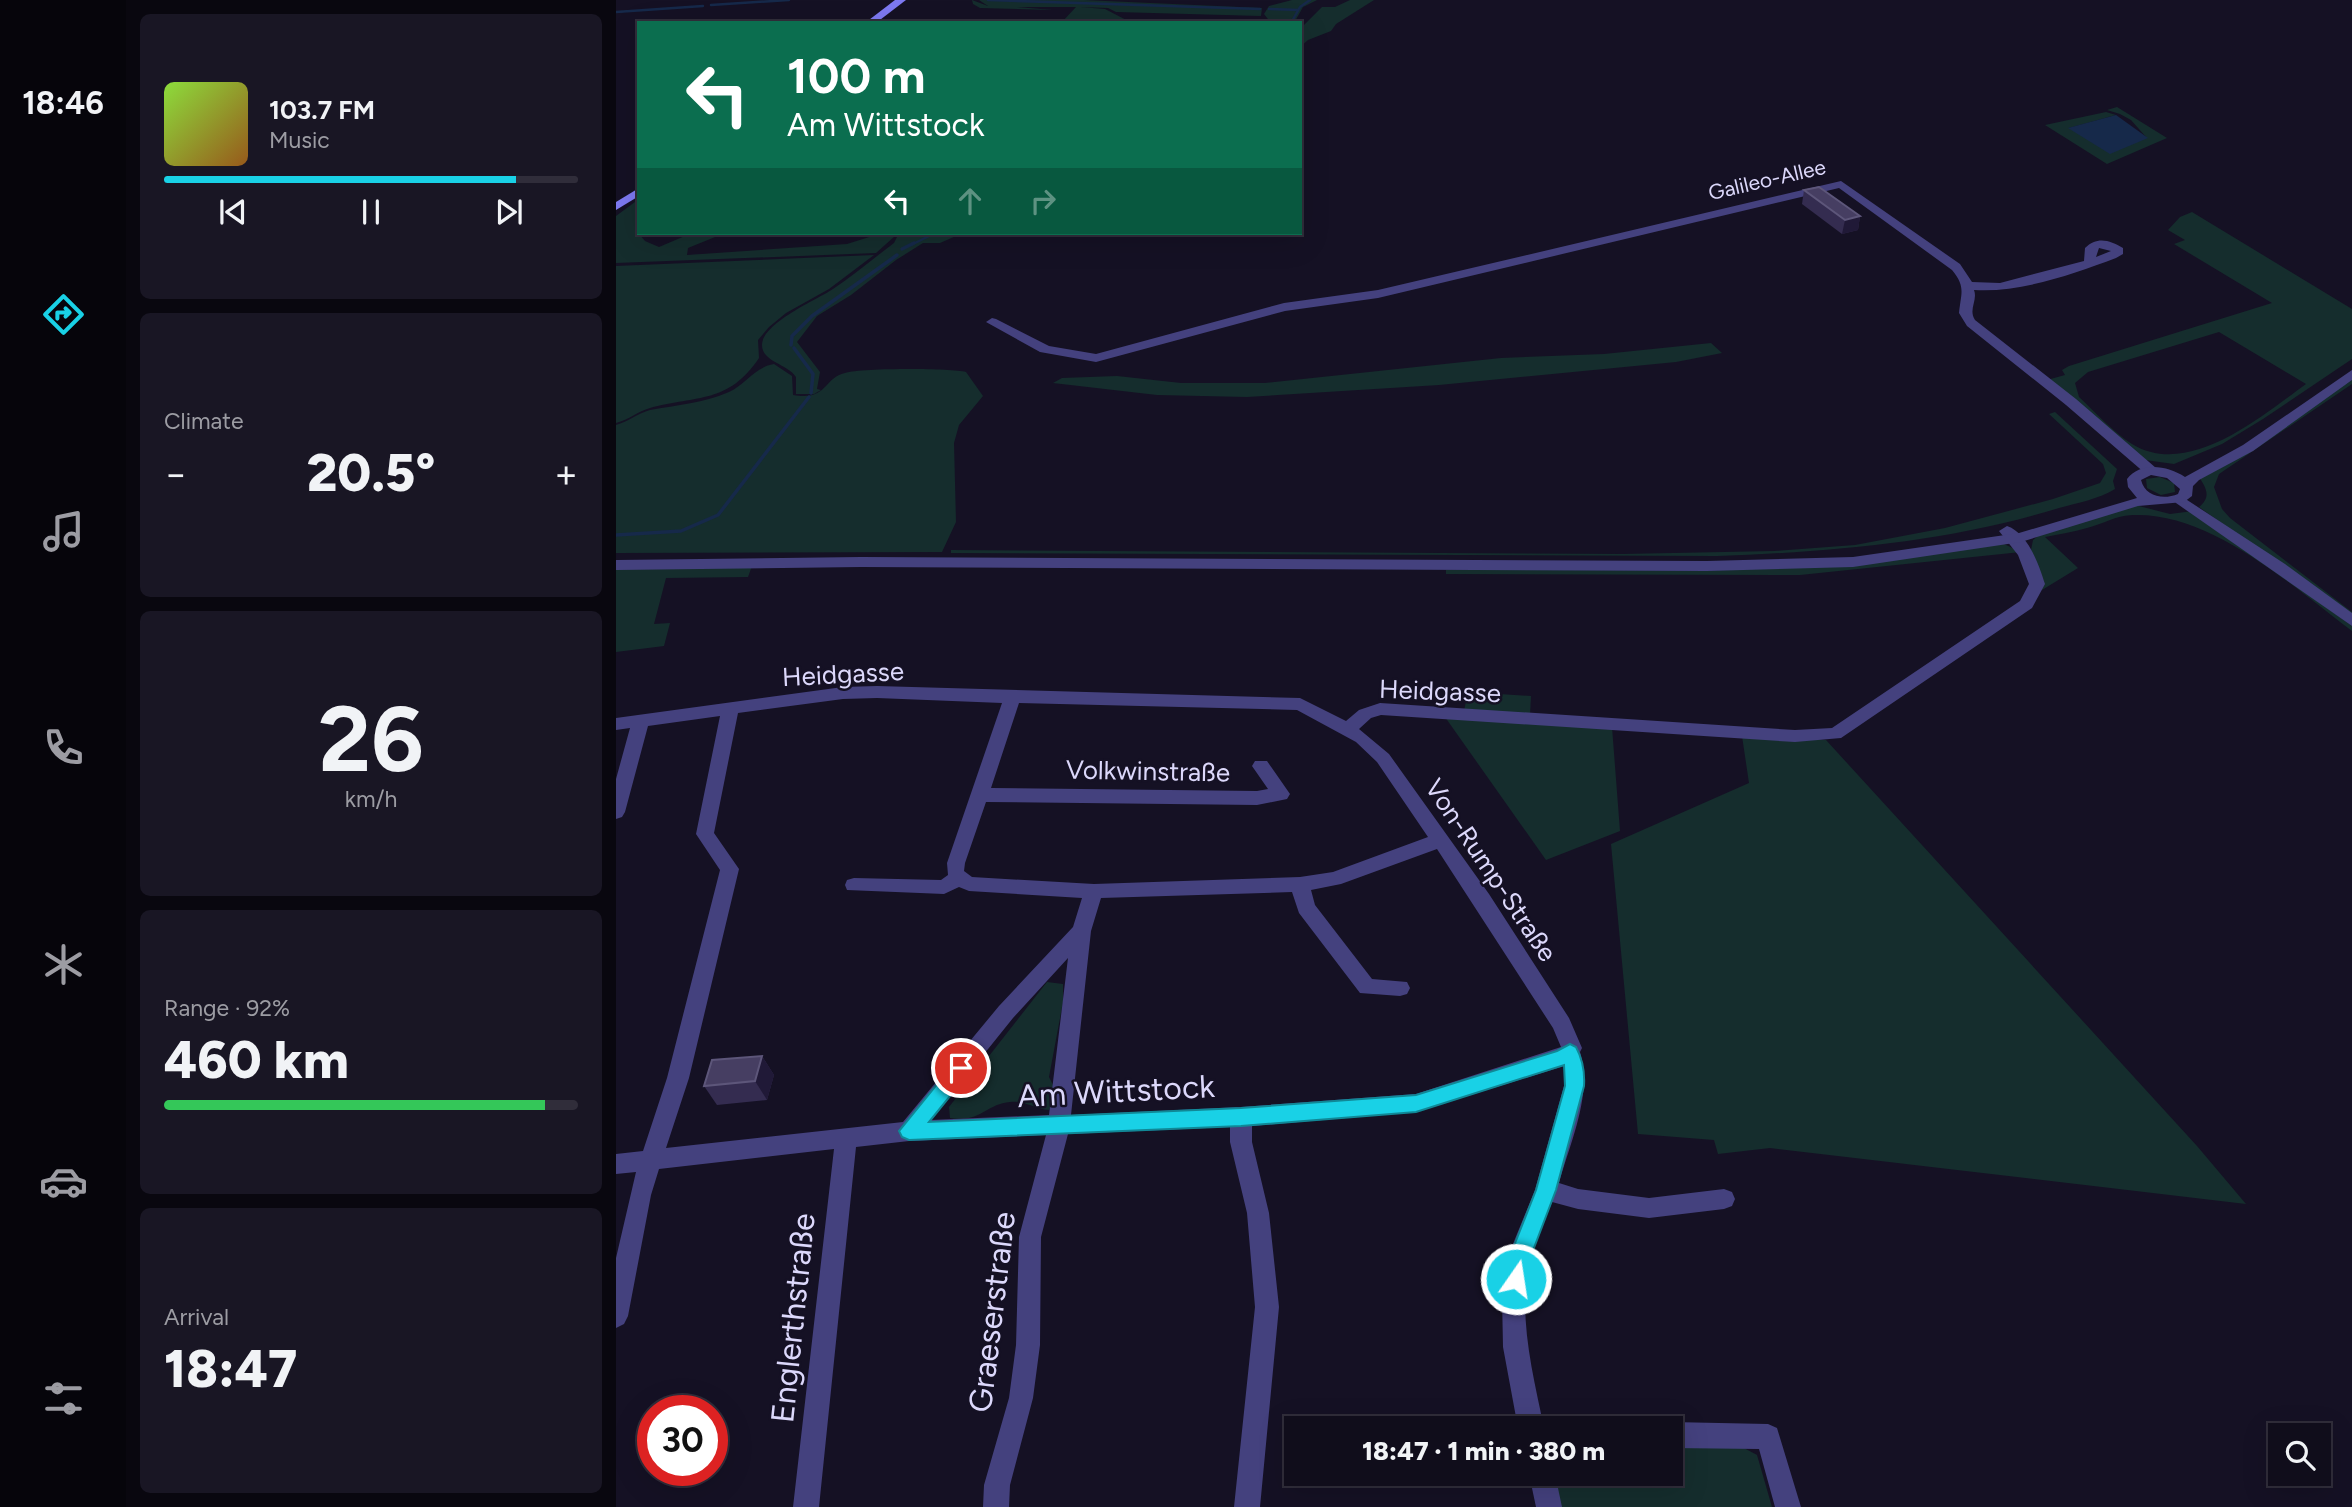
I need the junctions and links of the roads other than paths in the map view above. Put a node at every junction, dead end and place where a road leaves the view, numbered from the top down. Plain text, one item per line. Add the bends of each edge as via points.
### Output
1 (901, 0) edge
2 (873, 21) edge
3 (637, 192) edge
4 (616, 207) edge
5 (2090, 262) dead end
6 (1968, 286) junction
7 (992, 322) dead end
8 (2352, 373) edge
9 (2276, 425) junction
10 (2169, 474) junction
11 (2142, 478) junction
12 (2183, 493) junction
13 (2154, 500) junction
14 (2010, 534) junction
15 (616, 565) edge
16 (2352, 621) edge
17 (1013, 697) junction
18 (730, 709) junction
19 (641, 720) junction
20 (616, 724) edge
21 (1348, 729) junction
22 (1261, 766) dead end
23 (979, 796) junction
24 (616, 812) edge
25 (1440, 840) junction
26 (959, 878) junction
27 (1300, 884) junction
28 (854, 885) dead end
29 (1094, 891) junction
30 (1081, 931) junction
31 (1400, 988) dead end
32 (1570, 1052) junction
33 (1241, 1117) junction
34 (1059, 1125) junction
35 (909, 1131) junction
36 (846, 1137) junction
37 (653, 1160) junction
38 (616, 1164) edge
39 (1546, 1190) junction
40 (1724, 1199) dead end
41 (616, 1316) edge
42 (1529, 1416) edge
43 (1683, 1435) edge
44 (1545, 1486) edge
45 (806, 1507) edge
46 (996, 1507) edge
47 (1247, 1507) edge
48 (1549, 1507) edge
49 (1788, 1507) edge

1 - 2 main road
3 - 4 main road
5 - 6 street via 2000,287
6 - 7 street, Galileo-Allee via 1956,267 1841,184 1378,294 1284,307 1096,358 1045,349
6 - 11 street via 1965,314 1971,323 2071,402
8 - 9 street
9 - 10 street via 2185,471
9 - 12 street via 2248,448 2194,477
10 - 11 street
10 - 12 street
11 - 13 street
11 - 14 street via 2106,502
12 - 13 street via 2167,502
12 - 16 street
13 - 14 street
14 - 15 street via 1947,550 1853,562 1707,566
14 - 21 street, Heidgasse via 2032,563 2037,584 2025,604 1835,734 1795,736 1380,709 1365,714
17 - 18 street, Heidgasse via 843,693
17 - 21 street, Heidgasse via 1300,704
17 - 23 street
18 - 19 street, Heidgasse
18 - 37 street via 705,834 730,869
19 - 20 street, Heidgasse
19 - 24 street
21 - 25 street, Von-Rump-Straße via 1383,758
22 - 23 street, Volkwinstraße via 1281,794 1257,799
23 - 26 street via 956,863
25 - 27 street via 1334,878
25 - 32 street, Von-Rump-Straße via 1562,1024 1570,1039
26 - 28 street via 944,887
26 - 29 street via 970,884
27 - 29 street
27 - 31 street via 1306,908 1367,987
29 - 30 street
30 - 34 street, Graeserstraße
30 - 35 street via 1006,1012
32 - 33 street, Am Wittstock via 1416,1103
32 - 39 street, Von-Rump-Straße via 1574,1086
33 - 34 street, Am Wittstock
33 - 47 street via 1241,1142 1258,1213 1267,1307
34 - 35 street, Am Wittstock
34 - 46 street, Graeserstraße via 1030,1237 1028,1345 1021,1398 996,1485
35 - 36 street, Am Wittstock
36 - 37 street, Am Wittstock
36 - 45 street, Englerthstraße
37 - 38 street, Am Wittstock
37 - 41 street via 640,1195
39 - 40 street via 1648,1208
39 - 42 street, Von-Rump-Straße via 1518,1261 1514,1297 1516,1347
43 - 49 street via 1768,1437
44 - 48 street

